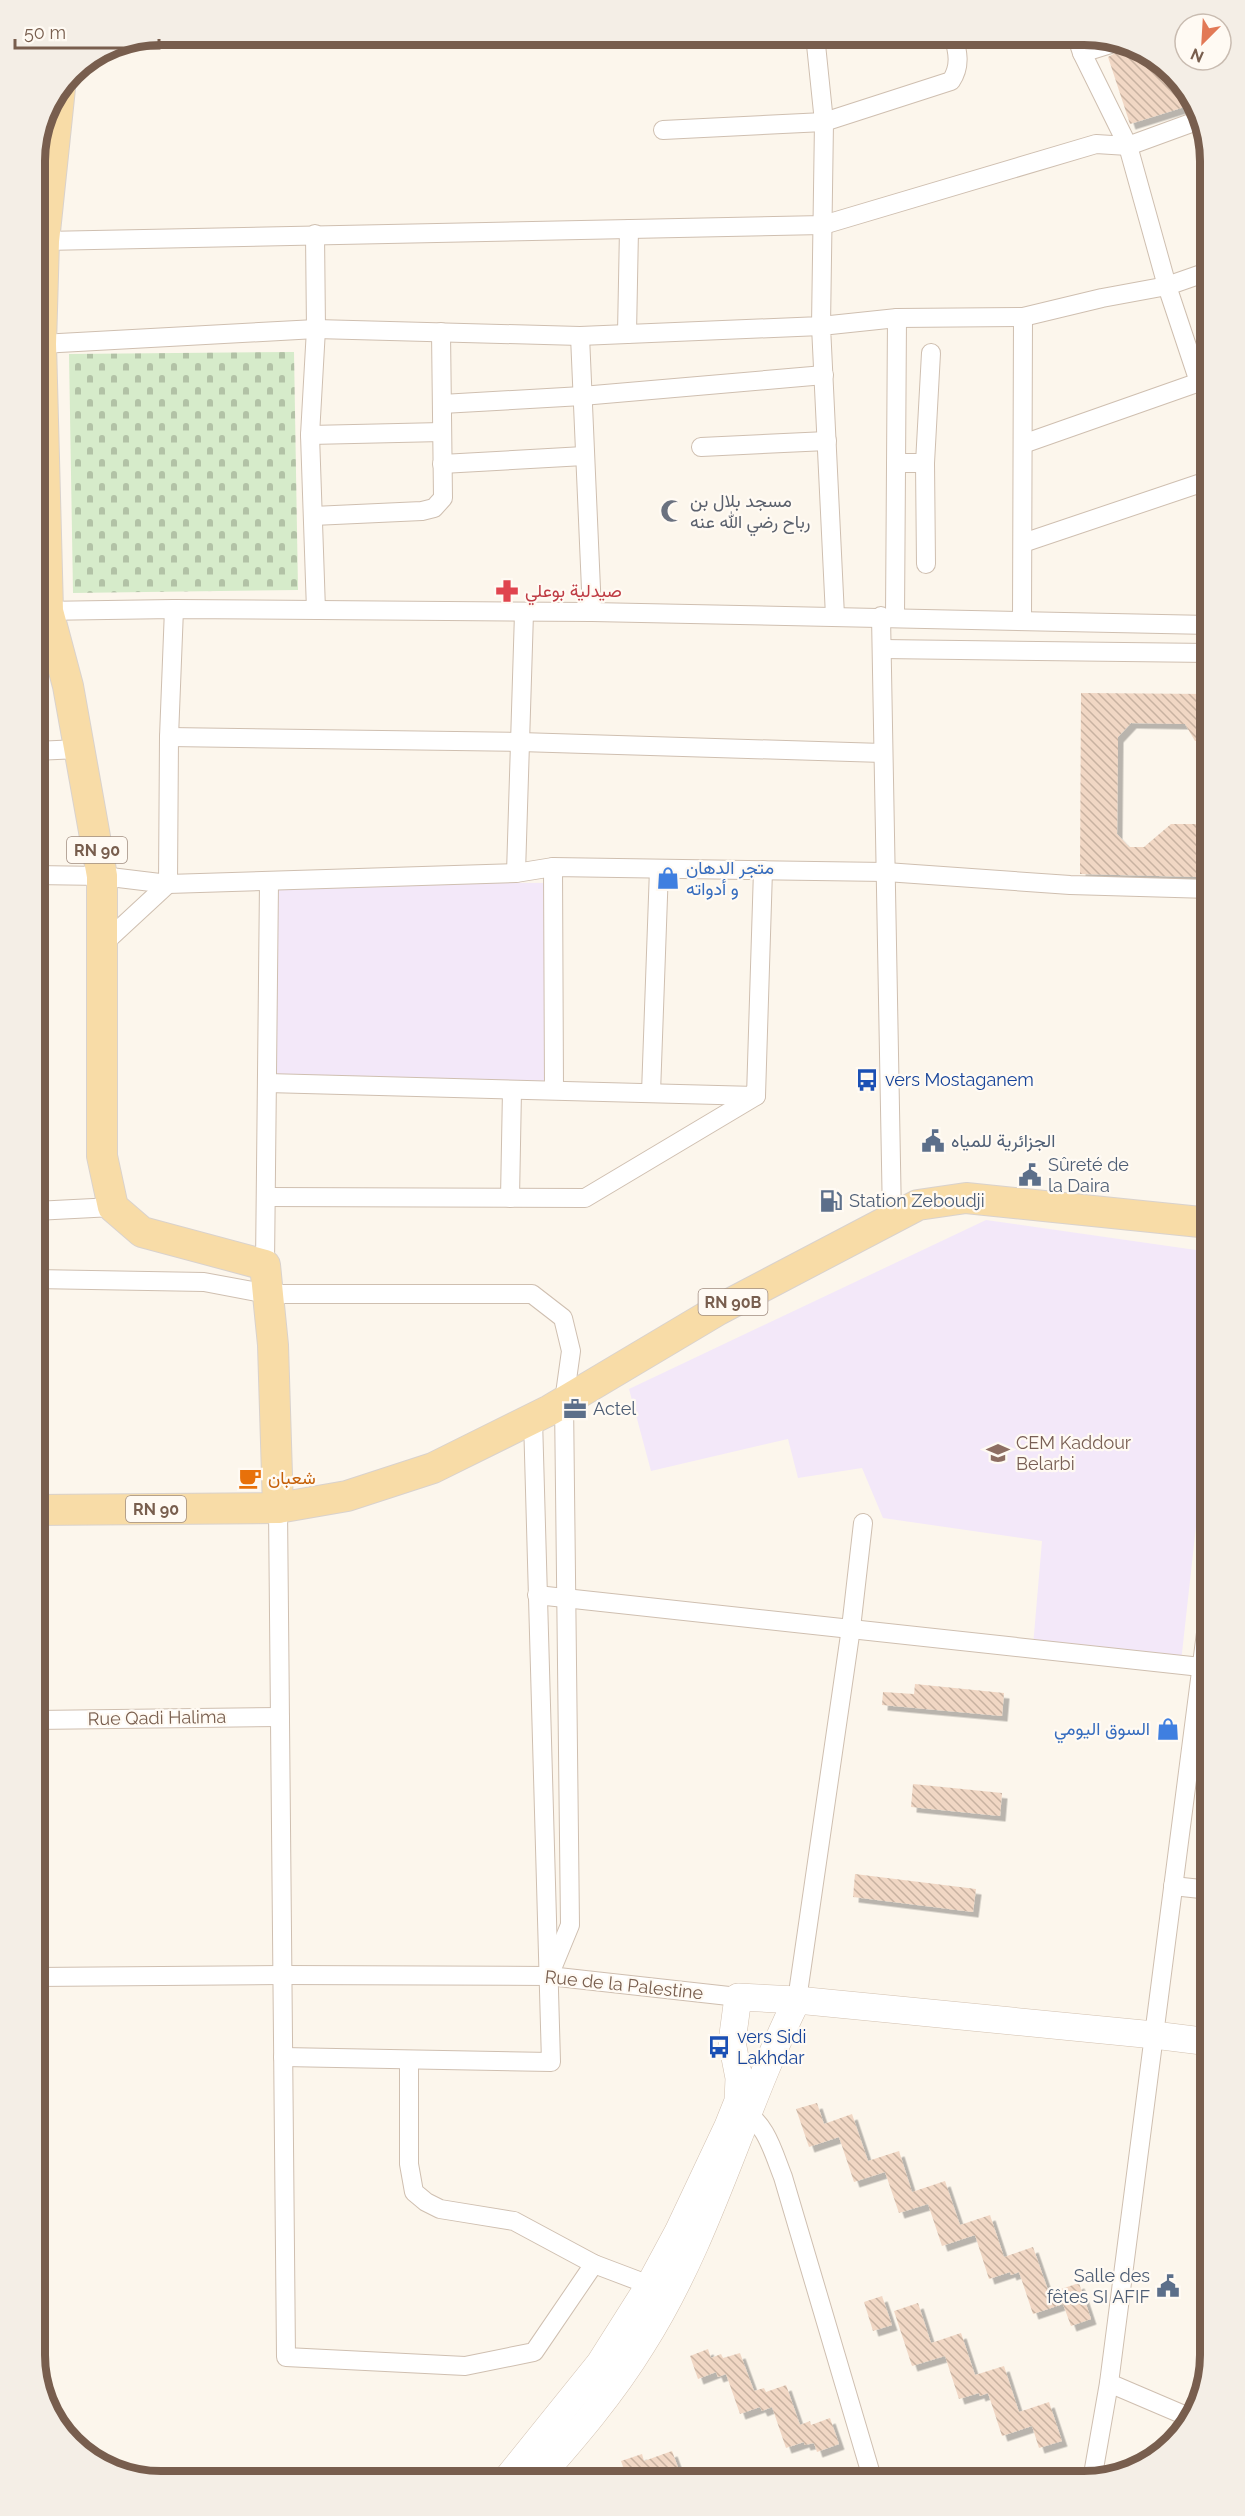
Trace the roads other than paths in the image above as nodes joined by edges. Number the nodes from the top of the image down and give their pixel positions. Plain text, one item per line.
1 (816, 45) edge
2 (956, 45) edge
3 (1079, 45) edge
4 (1103, 46) edge
5 (1082, 53) junction
6 (54, 116) edge
7 (824, 122) junction
8 (1193, 122) edge
9 (663, 129) dead end
10 (1128, 146) junction
11 (823, 225) junction
12 (45, 227) edge
13 (628, 229) junction
14 (315, 234) junction
15 (45, 240) edge
16 (1200, 274) edge
17 (1167, 286) junction
18 (1023, 317) junction
19 (897, 318) junction
20 (821, 326) junction
21 (316, 329) junction
22 (441, 332) junction
23 (627, 334) junction
24 (580, 336) junction
25 (45, 344) edge
26 (931, 353) dead end
27 (1200, 368) edge
28 (824, 375) junction
29 (1200, 382) edge
30 (582, 396) junction
31 (442, 404) junction
32 (442, 432) junction
33 (310, 435) junction
34 (827, 441) junction
35 (1023, 444) junction
36 (701, 447) dead end
37 (584, 456) junction
38 (896, 463) junction
39 (926, 463) junction
40 (442, 464) junction
41 (1200, 483) edge
42 (313, 516) junction
43 (1023, 543) junction
44 (926, 564) dead end
45 (174, 609) junction
46 (316, 610) junction
47 (45, 611) edge
48 (592, 612) junction
49 (524, 613) junction
50 (835, 616) junction
51 (888, 617) junction
52 (1022, 620) junction
53 (45, 622) edge
54 (1200, 625) edge
55 (882, 649) junction
56 (1200, 653) edge
57 (169, 737) junction
58 (520, 742) junction
59 (79, 749) junction
60 (45, 751) edge
61 (884, 753) junction
62 (553, 867) junction
63 (659, 869) junction
64 (763, 870) junction
65 (886, 872) junction
66 (516, 873) junction
67 (45, 875) edge
68 (102, 876) junction
69 (269, 882) junction
70 (168, 884) junction
71 (1200, 889) edge
72 (101, 946) junction
73 (267, 1083) junction
74 (512, 1090) junction
75 (554, 1090) junction
76 (651, 1093) junction
77 (756, 1096) junction
78 (266, 1197) junction
79 (510, 1198) junction
80 (113, 1207) junction
81 (45, 1210) edge
82 (892, 1218) junction
83 (1200, 1222) edge
84 (266, 1264) junction
85 (45, 1279) edge
86 (268, 1294) junction
87 (564, 1401) junction
88 (533, 1419) junction
89 (278, 1508) junction
90 (45, 1510) edge
91 (863, 1523) dead end
92 (537, 1595) junction
93 (566, 1598) junction
94 (851, 1628) junction
95 (1200, 1666) edge
96 (1200, 1707) edge
97 (280, 1717) junction
98 (45, 1720) edge
99 (1173, 1886) junction
100 (1200, 1889) edge
101 (282, 1975) junction
102 (549, 1976) junction
103 (45, 1977) edge
104 (738, 1997) junction
105 (798, 2000) junction
106 (1154, 2035) junction
107 (1200, 2042) edge
108 (283, 2057) junction
109 (409, 2060) junction
110 (742, 2110) junction
111 (594, 2264) junction
112 (660, 2289) junction
113 (1109, 2383) junction
114 (1184, 2415) edge
115 (1094, 2470) edge
116 (513, 2471) edge
117 (545, 2471) edge
118 (870, 2471) edge

1 - 7 street
2 - 7 street
3 - 5 street
4 - 5 street
5 - 10 street
6 - 12 main road, RN 90
7 - 9 street
7 - 11 street
8 - 10 street
10 - 11 street
10 - 17 street
11 - 13 street
11 - 20 street
13 - 14 street
13 - 23 street
14 - 15 street
14 - 21 street
16 - 17 street
17 - 18 street
17 - 27 street
18 - 19 street
18 - 35 street
19 - 20 street
19 - 38 street
20 - 23 street
20 - 28 street
21 - 22 street
21 - 25 street
21 - 33 street
22 - 24 street
22 - 31 street
23 - 24 street
24 - 30 street
26 - 39 street
28 - 30 street
28 - 34 street
29 - 35 street
30 - 31 street
30 - 37 street
31 - 32 street
32 - 33 street
32 - 40 street
33 - 42 street
34 - 36 street
34 - 50 street
35 - 43 street
37 - 40 street
37 - 48 street
38 - 39 street
38 - 51 street
39 - 44 street
40 - 42 street
41 - 43 street
42 - 46 street
43 - 52 street
45 - 46 street
45 - 47 street
45 - 57 street
46 - 49 street
48 - 49 street
48 - 50 street
49 - 58 street
50 - 51 street
51 - 52 street
51 - 55 street
52 - 54 street
53 - 59 main road, RN 90
55 - 56 street
55 - 61 street
57 - 58 street
57 - 70 street
58 - 61 street
58 - 66 street
59 - 60 street
59 - 68 main road, RN 90
61 - 65 street
62 - 63 street
62 - 66 street
62 - 75 street
63 - 64 street
63 - 76 street
64 - 65 street
64 - 77 street
65 - 71 street
65 - 82 street
66 - 69 street
67 - 68 street
68 - 70 street
68 - 72 main road, RN 90
69 - 70 street
69 - 73 street
70 - 72 street
72 - 80 main road, RN 90
73 - 74 street
73 - 78 street
74 - 75 street
74 - 79 street
75 - 76 street
76 - 77 street
77 - 79 street
78 - 79 street
78 - 84 street
80 - 81 street
80 - 84 main road
82 - 83 main road, RN 90B
82 - 87 main road, RN 90B
84 - 86 main road
85 - 86 street
86 - 87 street
86 - 89 main road
87 - 88 main road, RN 90B
87 - 93 street
88 - 89 main road, RN 90B
88 - 92 street
89 - 90 main road, RN 90
89 - 97 street
91 - 94 street
92 - 93 street
92 - 102 street
93 - 94 street
93 - 102 street
94 - 95 street
94 - 105 street
96 - 99 street
97 - 98 street, Rue Qadi Halima
97 - 101 street
99 - 100 street
99 - 106 street
101 - 102 street, Rue de la Palestine
101 - 103 street, Rue de la Palestine
101 - 108 street
102 - 104 street, Rue de la Palestine
102 - 109 street
104 - 105 main road, Rue de la Palestine
104 - 110 main road
105 - 106 main road, Rue de la Palestine
105 - 110 main road
106 - 107 main road, Rue de la Palestine
106 - 113 street
108 - 109 street
108 - 111 street
109 - 111 street
110 - 112 main road
110 - 118 street
111 - 112 street
112 - 116 main road
112 - 117 main road
113 - 114 street
113 - 115 street

